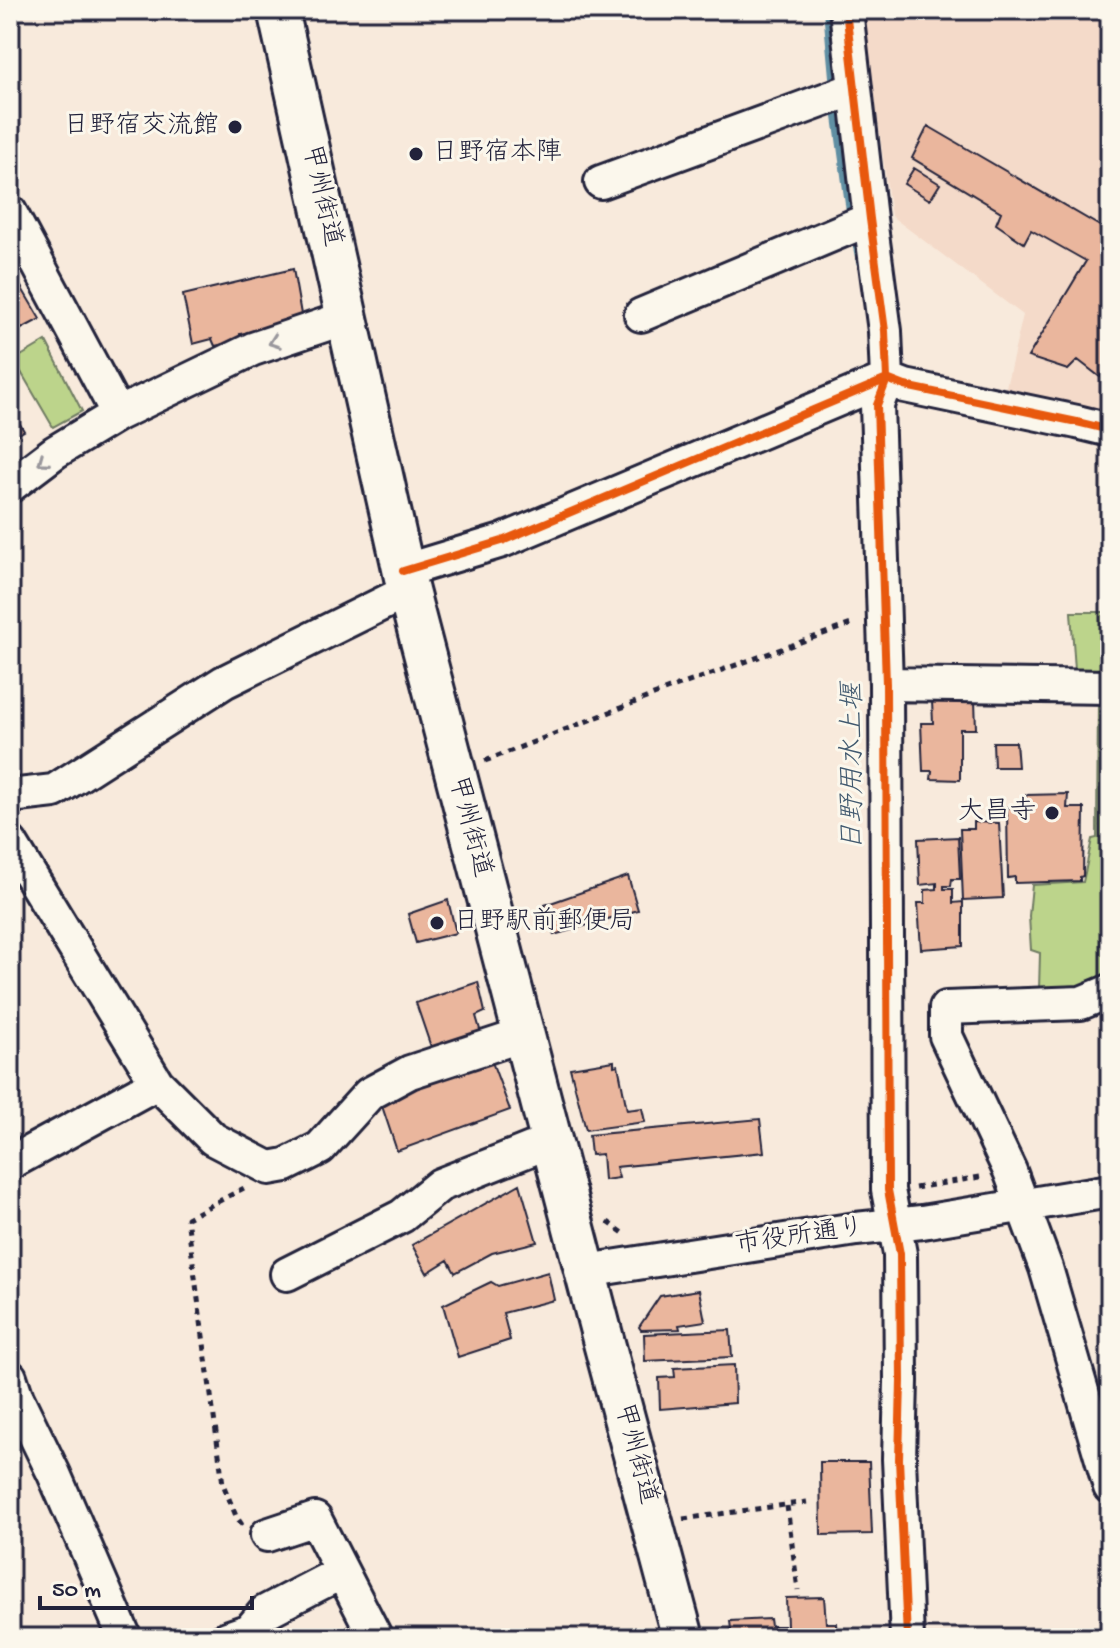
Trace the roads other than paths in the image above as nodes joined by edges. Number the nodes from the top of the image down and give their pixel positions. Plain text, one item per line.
1 (278, 10) edge
2 (846, 10) edge
3 (841, 94) junction
4 (601, 182) dead end
5 (10, 212) edge
6 (858, 224) junction
7 (641, 315) dead end
8 (348, 317) junction
9 (887, 379) junction
10 (118, 414) junction
11 (1110, 430) edge
12 (10, 486) edge
13 (405, 581) junction
14 (886, 684) junction
15 (1110, 687) edge
16 (10, 796) edge
17 (10, 842) edge
18 (1110, 991) edge
19 (523, 1035) junction
20 (157, 1083) junction
21 (552, 1143) junction
22 (10, 1163) edge
23 (1110, 1191) edge
24 (1024, 1205) junction
25 (895, 1225) junction
26 (586, 1271) junction
27 (287, 1274) dead end
28 (10, 1377) edge
29 (1098, 1407) edge
30 (1110, 1487) edge
31 (258, 1536) road end
32 (342, 1572) junction
33 (125, 1638) edge
34 (227, 1638) edge
35 (376, 1638) edge
36 (683, 1638) edge
37 (907, 1638) edge

1 - 8 main road, 甲州街道
2 - 3 street
3 - 4 street
3 - 6 street
5 - 10 street
6 - 7 street
6 - 9 street
8 -> 10 street
8 - 13 main road, 甲州街道
9 - 11 street
9 - 13 street
9 - 14 street
10 -> 12 street
13 - 16 street
13 - 19 main road, 甲州街道
14 - 15 street
14 - 25 street
17 - 20 street
18 - 24 street
19 - 20 street
19 - 21 main road, 甲州街道
20 - 22 street
21 - 26 main road, 甲州街道
21 - 27 street
23 - 24 street, 市役所通り
24 - 25 street, 市役所通り
24 - 29 street
25 - 26 street, 市役所通り
25 - 37 street
26 - 36 main road, 甲州街道
28 - 33 street
29 - 30 street
31 - 32 street
32 - 34 street
32 - 35 street

